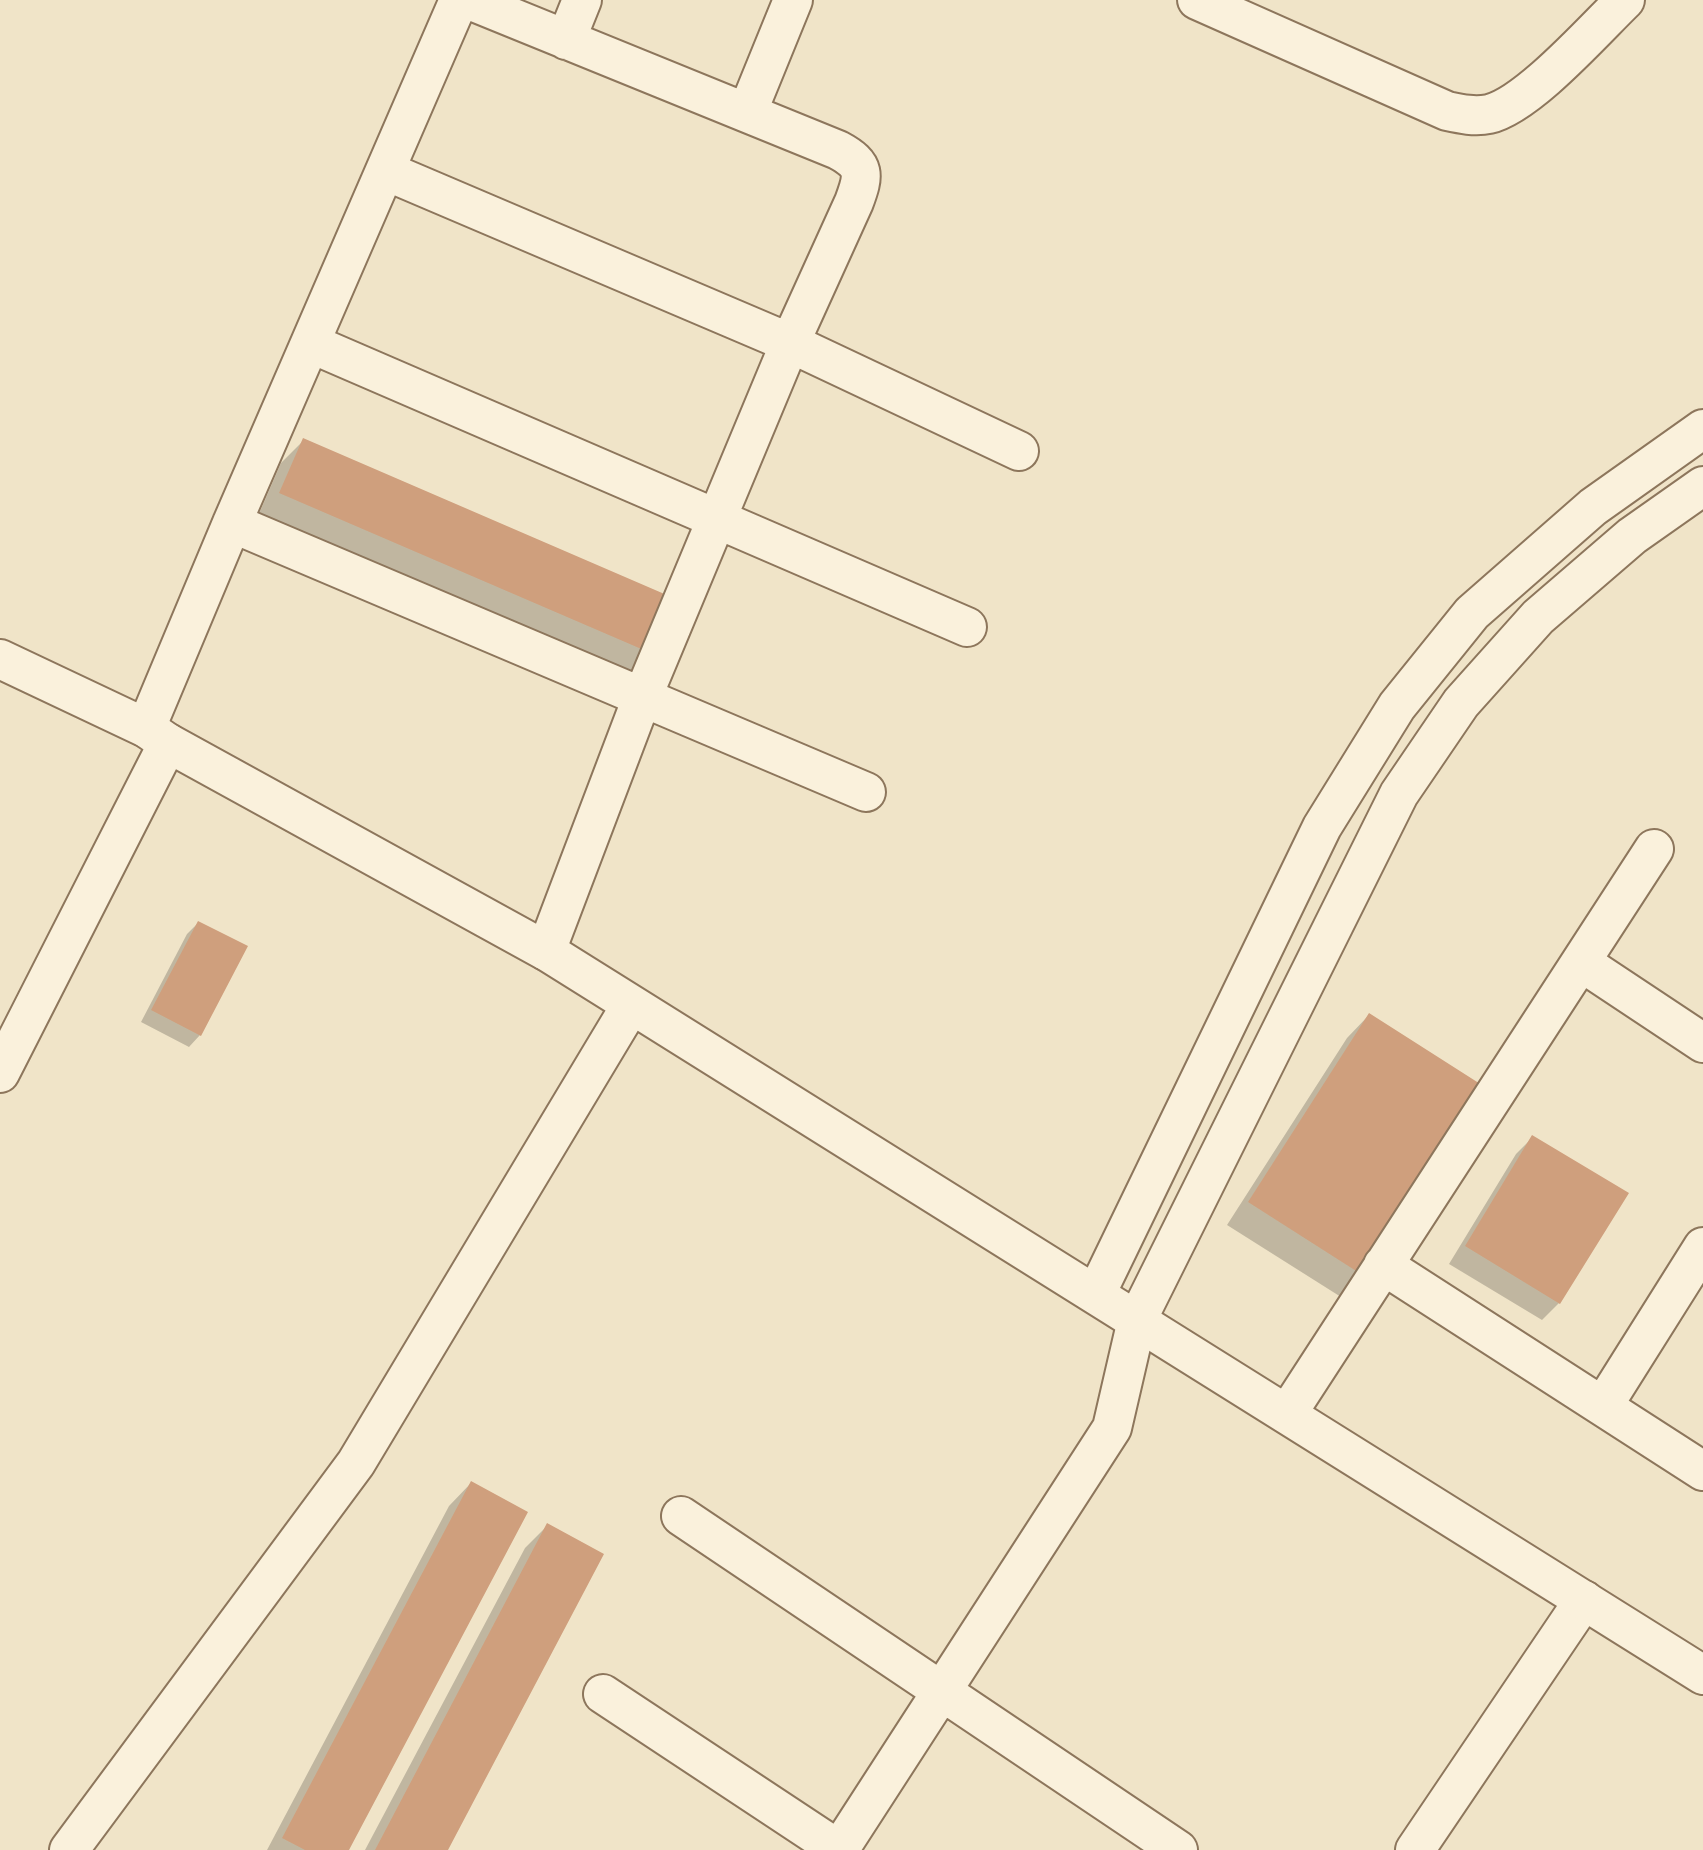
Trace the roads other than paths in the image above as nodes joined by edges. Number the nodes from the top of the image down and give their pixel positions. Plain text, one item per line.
1 (459, 0) edge
2 (469, 0) edge
3 (582, 0) edge
4 (793, 0) edge
5 (1198, 0) edge
6 (1625, 0) edge
7 (566, 40) junction
8 (747, 113) junction
9 (386, 171) junction
10 (790, 343) junction
11 (312, 344) junction
12 (1703, 429) edge
13 (1020, 451) dead end
14 (1703, 486) edge
15 (716, 518) junction
16 (232, 523) junction
17 (967, 627) dead end
18 (0, 659) edge
19 (642, 698) junction
20 (157, 736) junction
21 (866, 792) dead end
22 (1654, 849) dead end
23 (546, 951) junction
24 (1581, 962) junction
25 (631, 1005) junction
26 (1703, 1043) edge
27 (0, 1073) edge
28 (1703, 1247) edge
29 (1383, 1265) junction
30 (1096, 1294) junction
31 (1137, 1320) junction
32 (1603, 1406) junction
33 (1287, 1414) junction
34 (1703, 1471) edge
35 (681, 1516) dead end
36 (1584, 1600) junction
37 (1703, 1675) edge
38 (943, 1691) junction
39 (603, 1694) dead end
40 (69, 1850) edge
41 (839, 1850) edge
42 (1178, 1850) edge
43 (1415, 1850) edge

1 - 9 street
2 - 7 street
3 - 7 street
4 - 8 street
5 - 6 street
7 - 8 street
8 - 10 street
9 - 10 street
9 - 11 street
10 - 13 street
10 - 15 street
11 - 15 street
11 - 16 street
12 - 30 street
14 - 31 street
15 - 17 street
15 - 19 street
16 - 19 street
16 - 20 street
18 - 20 street
19 - 21 street
19 - 23 street
20 - 23 street
20 - 27 street
22 - 24 street
23 - 25 street
24 - 26 street
24 - 29 street
25 - 30 street
25 - 40 street
28 - 32 street
29 - 32 street
29 - 33 street
30 - 31 street
31 - 33 street
31 - 38 street
32 - 34 street
33 - 36 street
35 - 38 street
36 - 37 street
36 - 43 street
38 - 41 street
38 - 42 street
39 - 41 street

